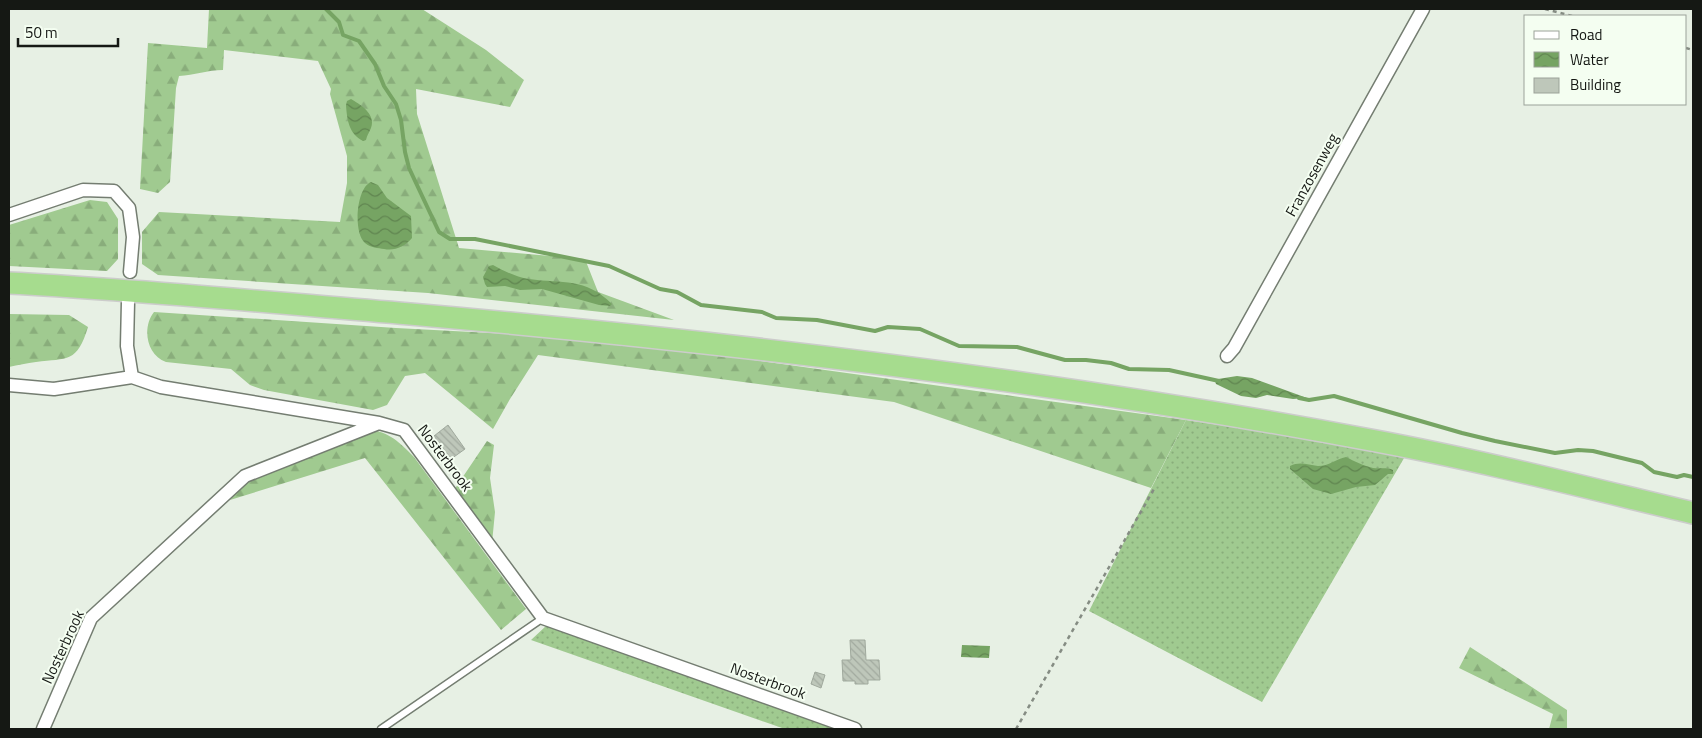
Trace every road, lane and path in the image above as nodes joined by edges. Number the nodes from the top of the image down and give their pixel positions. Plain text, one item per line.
1 (1423, 9) edge
2 (1545, 9) edge
3 (1568, 15) edge
4 (9, 215) edge
5 (130, 272) dead end
6 (9, 284) edge
7 (128, 302) dead end
8 (1227, 356) dead end
9 (132, 377) junction
10 (9, 385) edge
11 (379, 423) junction
12 (1154, 489) dead end
13 (1693, 512) edge
14 (543, 618) junction
15 (43, 729) edge
16 (381, 729) edge
17 (855, 729) edge
18 (1016, 729) edge

1 - 8 street, Franzosenweg
2 - 3 path
4 - 5 street
6 - 13 highway
7 - 9 street
9 - 10 street
9 - 11 street
11 - 14 street, Nosterbrook
11 - 15 street, Nosterbrook
12 - 18 path
14 - 16 lane
14 - 17 street, Nosterbrook

